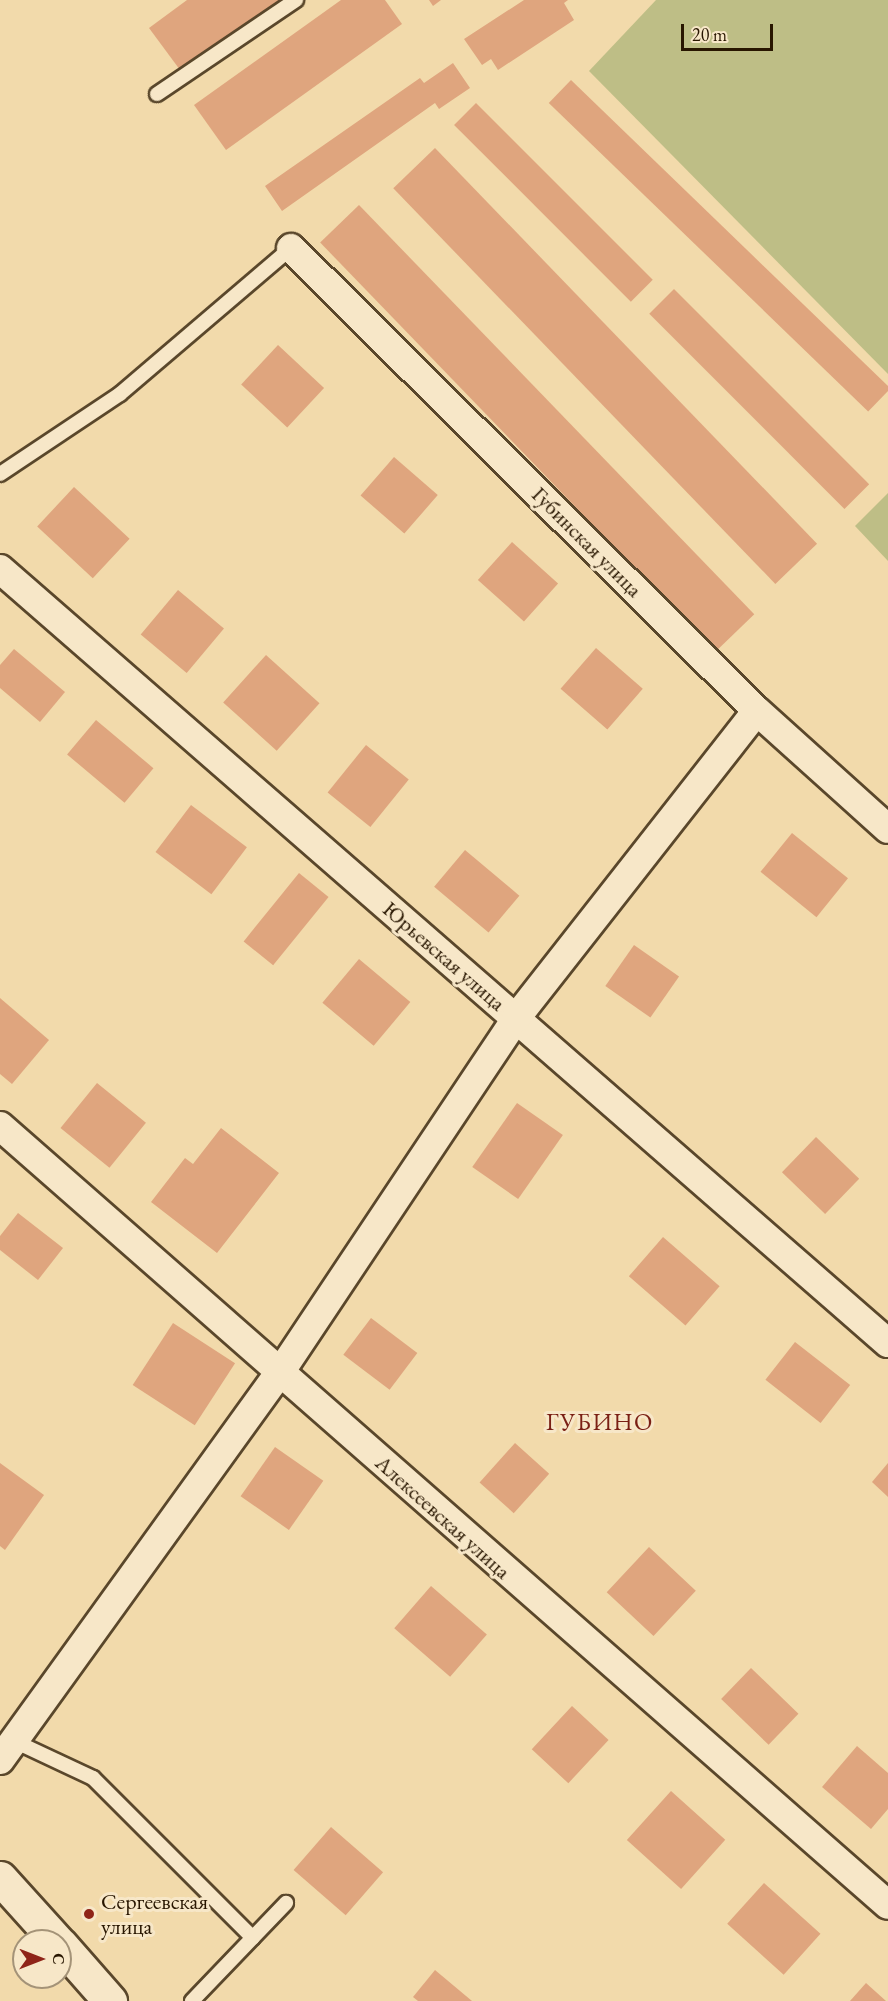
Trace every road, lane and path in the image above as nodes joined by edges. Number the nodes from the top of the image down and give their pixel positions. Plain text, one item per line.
1 (296, 0) edge
2 (158, 94) dead end
3 (291, 248) joint
4 (0, 474) edge
5 (0, 568) edge
6 (758, 711) junction
7 (888, 829) edge
8 (516, 1018) junction
9 (0, 1126) edge
10 (888, 1343) edge
11 (281, 1371) junction
12 (7, 1750) edge
13 (0, 1878) edge
14 (286, 1903) dead end
15 (888, 1905) edge
16 (47, 1929) edge
17 (253, 1938) junction
18 (72, 1957) edge
19 (110, 2001) edge
20 (192, 2001) edge

1 - 2 lane
3 - 4 lane
3 - 6 street, Губинская улица
5 - 8 street, Юрьевская улица
6 - 7 street, Губинская улица
6 - 8 street
8 - 10 street, Юрьевская улица
8 - 11 street
9 - 11 street, Алексеевская улица
11 - 12 street
11 - 15 street, Алексеевская улица
12 - 17 lane
13 - 16 street
14 - 17 lane
17 - 20 lane
18 - 19 street

